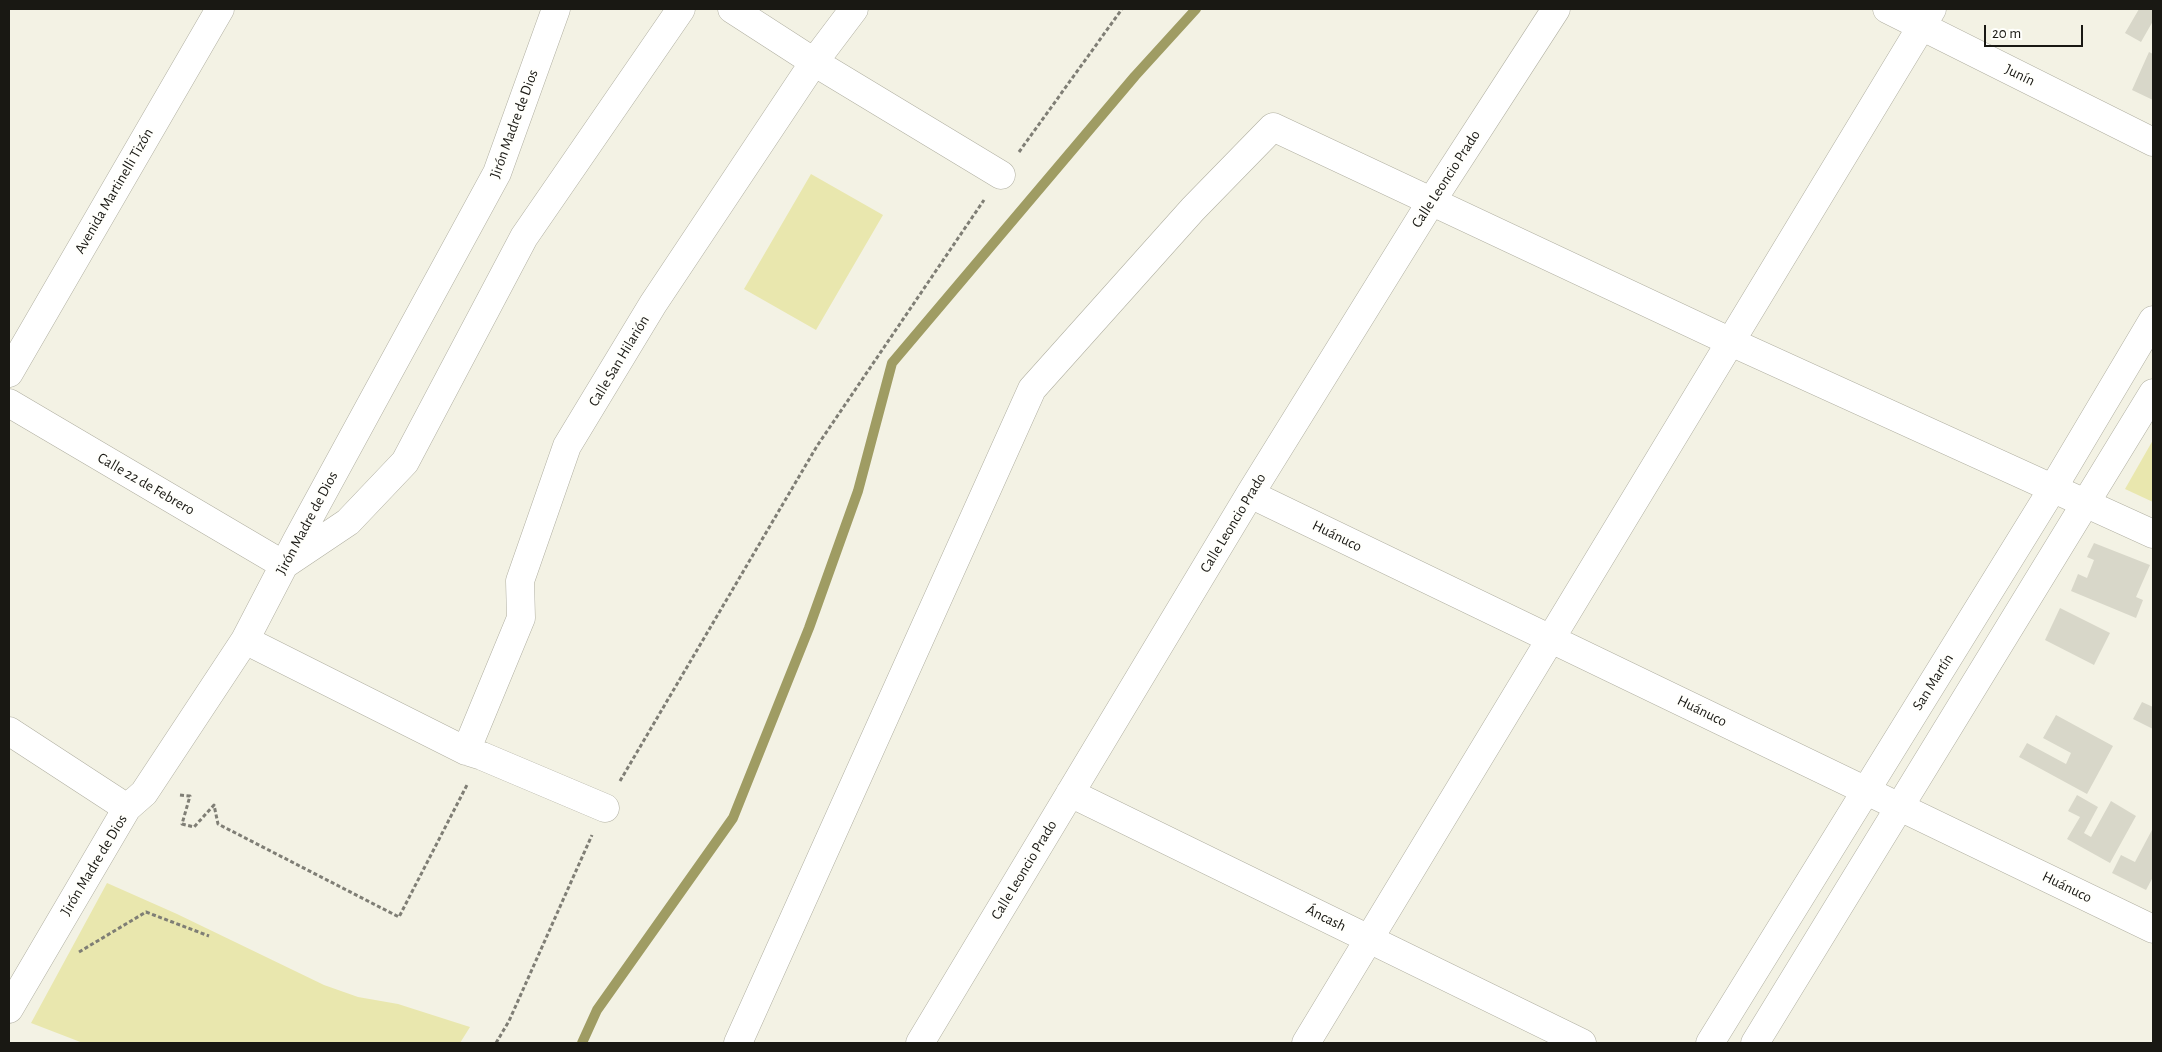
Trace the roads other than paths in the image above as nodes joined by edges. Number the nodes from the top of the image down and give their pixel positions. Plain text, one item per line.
1 (220, 9) edge
2 (556, 9) edge
3 (681, 9) edge
4 (732, 9) edge
5 (854, 9) edge
6 (1556, 9) edge
7 (1887, 9) edge
8 (1927, 18) edge
9 (814, 62) junction
10 (2153, 142) edge
11 (1001, 175) road end
12 (1430, 202) junction
13 (2153, 320) edge
14 (1731, 342) junction
15 (2125, 368) junction
16 (9, 374) edge
17 (2153, 384) edge
18 (2153, 393) edge
19 (9, 403) edge
20 (2053, 488) junction
21 (1250, 494) junction
22 (2088, 503) junction
23 (2153, 534) edge
24 (284, 565) junction
25 (1552, 639) junction
26 (245, 640) junction
27 (1958, 641) junction
28 (1990, 660) junction
29 (9, 731) edge
30 (474, 754) junction
31 (1866, 790) junction
32 (1070, 793) junction
33 (136, 801) junction
34 (1900, 807) junction
35 (604, 808) road end
36 (2153, 929) edge
37 (1369, 939) junction
38 (9, 1010) edge
39 (738, 1043) edge
40 (920, 1043) edge
41 (1306, 1043) edge
42 (1582, 1043) edge
43 (1710, 1043) edge
44 (1755, 1043) edge

1 - 16 street, Avenida Martinelli Tizón
2 - 24 street, Jirón Madre de Dios
3 - 24 street
4 - 9 street
5 - 9 street, Calle San Hilarión
6 - 12 street, Calle Leoncio Prado
7 - 8 street, Junín
8 - 10 street, Junín
8 - 14 street
9 - 11 street
9 - 30 street, Calle San Hilarión
12 - 14 street
12 - 21 street, Calle Leoncio Prado
12 - 39 street
13 - 15 street, San Martín
14 - 20 street
14 - 25 street
15 - 17 street
15 - 20 street, San Martín
18 - 22 street
19 - 24 street, Calle 22 de Febrero
20 - 22 street
20 - 27 street, San Martín
21 - 25 street, Huánuco
21 - 32 street, Calle Leoncio Prado
22 - 23 street
22 - 28 street
24 - 26 street, Jirón Madre de Dios
25 - 31 street, Huánuco
25 - 37 street
26 - 30 street
26 - 33 street, Jirón Madre de Dios
27 - 28 street
27 - 31 street, San Martín
28 - 34 street
29 - 33 street
30 - 35 street
31 - 34 street, Huánuco
31 - 43 street, San Martín
32 - 37 street, Áncash
32 - 40 street, Calle Leoncio Prado
33 - 38 street, Jirón Madre de Dios
34 - 36 street, Huánuco
34 - 44 street
37 - 41 street
37 - 42 street, Áncash

